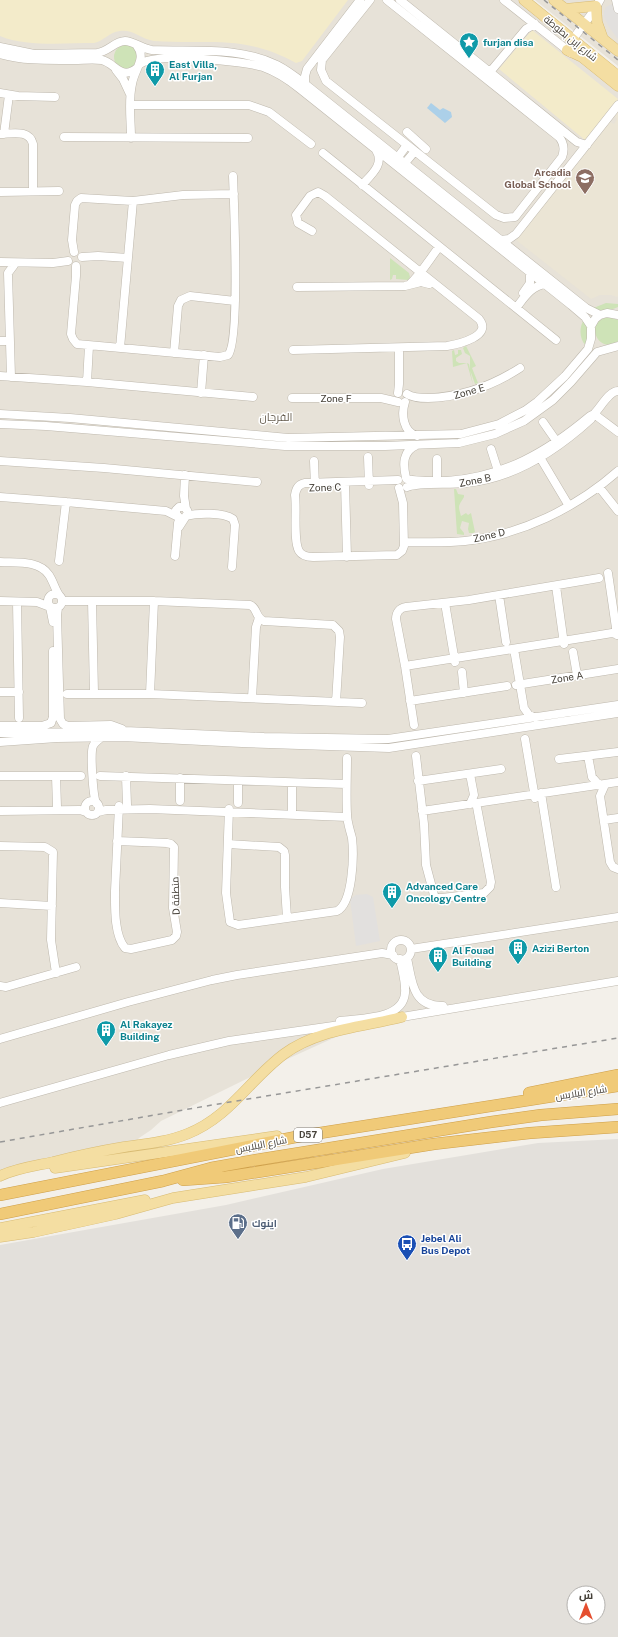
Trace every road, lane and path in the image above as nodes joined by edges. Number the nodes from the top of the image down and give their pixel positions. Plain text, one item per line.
1 (356, 0) edge
2 (360, 0) edge
3 (370, 0) edge
4 (388, 0) edge
5 (400, 0) edge
6 (504, 0) edge
7 (524, 0) edge
8 (554, 0) edge
9 (616, 0) edge
10 (598, 3) edge
11 (565, 9) junction
12 (618, 9) edge
13 (528, 18) junction
14 (582, 23) junction
15 (535, 24) junction
16 (526, 29) junction
17 (570, 37) junction
18 (603, 39) junction
19 (116, 44) junction
20 (137, 46) junction
21 (0, 47) edge
22 (567, 50) junction
23 (618, 52) edge
24 (0, 54) edge
25 (472, 62) junction
26 (138, 66) junction
27 (114, 68) junction
28 (484, 70) junction
29 (291, 73) junction
30 (618, 76) edge
31 (305, 84) junction
32 (618, 86) edge
33 (618, 91) edge
34 (0, 93) edge
35 (9, 95) junction
36 (130, 95) junction
37 (55, 97) dead end
38 (130, 105) junction
39 (618, 105) edge
40 (2, 134) edge
41 (64, 137) dead end
42 (130, 138) junction
43 (248, 138) dead end
44 (404, 142) junction
45 (577, 142) junction
46 (310, 144) dead end
47 (587, 145) junction
48 (376, 149) junction
49 (423, 150) junction
50 (322, 153) dead end
51 (581, 153) junction
52 (397, 161) junction
53 (404, 163) junction
54 (233, 176) dead end
55 (364, 186) junction
56 (33, 191) junction
57 (59, 191) dead end
58 (0, 192) edge
59 (234, 194) junction
60 (133, 201) junction
61 (305, 226) junction
62 (312, 231) dead end
63 (501, 240) junction
64 (438, 246) junction
65 (74, 252) junction
66 (82, 257) junction
67 (128, 258) junction
68 (68, 260) junction
69 (1, 262) edge
70 (23, 263) junction
71 (14, 265) junction
72 (76, 266) junction
73 (412, 266) junction
74 (530, 272) junction
75 (8, 273) junction
76 (420, 274) junction
77 (429, 284) junction
78 (546, 284) junction
79 (408, 286) junction
80 (297, 287) dead end
81 (9, 297) junction
82 (0, 298) edge
83 (235, 301) junction
84 (514, 307) junction
85 (617, 313) edge
86 (600, 315) junction
87 (591, 326) junction
88 (477, 335) junction
89 (591, 335) junction
90 (556, 340) dead end
91 (0, 341) edge
92 (10, 341) junction
93 (89, 346) junction
94 (618, 347) edge
95 (120, 348) junction
96 (401, 348) junction
97 (607, 348) junction
98 (293, 350) dead end
99 (174, 353) junction
100 (204, 355) junction
101 (520, 368) dead end
102 (0, 376) edge
103 (11, 377) junction
104 (87, 382) junction
105 (201, 392) junction
106 (618, 392) edge
107 (253, 397) dead end
108 (403, 397) junction
109 (292, 398) dead end
110 (381, 398) joint
111 (0, 414) edge
112 (594, 414) junction
113 (543, 422) dead end
114 (0, 424) edge
115 (618, 432) edge
116 (421, 440) junction
117 (385, 441) junction
118 (557, 442) junction
119 (492, 449) dead end
120 (539, 456) junction
121 (368, 457) dead end
122 (437, 458) dead end
123 (0, 461) edge
124 (314, 461) dead end
125 (498, 471) junction
126 (618, 471) edge
127 (185, 475) junction
128 (437, 481) junction
129 (257, 482) dead end
130 (403, 483) junction
131 (369, 484) junction
132 (315, 485) junction
133 (345, 485) junction
134 (599, 487) junction
135 (0, 497) edge
136 (66, 502) junction
137 (569, 506) junction
138 (618, 511) edge
139 (182, 512) junction
140 (404, 542) junction
141 (175, 556) dead end
142 (346, 557) junction
143 (60, 561) dead end
144 (0, 562) edge
145 (232, 567) dead end
146 (608, 573) dead end
147 (599, 578) dead end
148 (556, 586) junction
149 (499, 595) junction
150 (0, 601) edge
151 (92, 601) junction
152 (154, 601) junction
153 (17, 602) junction
154 (54, 602) junction
155 (445, 603) junction
156 (259, 618) junction
157 (618, 635) edge
158 (564, 643) junction
159 (511, 649) junction
160 (573, 652) dead end
161 (455, 660) junction
162 (405, 668) junction
163 (618, 669) edge
164 (462, 672) dead end
165 (577, 675) junction
166 (518, 684) junction
167 (507, 686) dead end
168 (0, 692) edge
169 (18, 692) junction
170 (94, 693) junction
171 (464, 693) junction
172 (67, 694) dead end
173 (150, 694) junction
174 (252, 698) junction
175 (56, 700) junction
176 (410, 701) junction
177 (336, 702) junction
178 (362, 704) dead end
179 (618, 705) edge
180 (595, 713) junction
181 (618, 713) edge
182 (19, 718) dead end
183 (537, 718) junction
184 (511, 722) junction
185 (414, 725) dead end
186 (0, 726) edge
187 (124, 731) junction
188 (0, 733) edge
189 (102, 737) junction
190 (78, 738) junction
191 (525, 739) dead end
192 (0, 742) edge
193 (618, 752) edge
194 (416, 756) dead end
195 (588, 756) junction
196 (347, 758) dead end
197 (559, 759) dead end
198 (501, 770) dead end
199 (470, 774) junction
200 (0, 776) edge
201 (56, 776) junction
202 (81, 776) dead end
203 (100, 776) dead end
204 (126, 776) junction
205 (180, 778) junction
206 (238, 781) junction
207 (418, 781) junction
208 (618, 782) edge
209 (292, 783) junction
210 (346, 784) junction
211 (618, 785) edge
212 (595, 787) junction
213 (538, 796) junction
214 (180, 802) dead end
215 (238, 803) dead end
216 (476, 805) junction
217 (92, 806) junction
218 (57, 807) junction
219 (121, 807) junction
220 (0, 808) edge
221 (0, 811) edge
222 (229, 811) junction
223 (292, 812) junction
224 (422, 813) junction
225 (347, 815) junction
226 (618, 818) edge
227 (604, 820) junction
228 (117, 841) junction
229 (228, 844) junction
230 (0, 846) edge
231 (618, 869) edge
232 (556, 887) dead end
233 (0, 903) edge
234 (52, 906) junction
235 (618, 917) edge
236 (288, 918) junction
237 (411, 949) junction
238 (398, 955) junction
239 (76, 967) dead end
240 (56, 973) junction
241 (618, 981) edge
242 (0, 986) edge
243 (472, 1005) junction
244 (402, 1017) junction
245 (272, 1034) junction
246 (0, 1039) edge
247 (618, 1075) edge
248 (618, 1086) edge
249 (0, 1103) edge
250 (506, 1104) junction
251 (618, 1109) edge
252 (618, 1127) edge
253 (301, 1136) junction
254 (434, 1144) junction
255 (0, 1176) edge
256 (163, 1181) junction
257 (0, 1195) edge
258 (164, 1200) junction
259 (0, 1214) edge
260 (0, 1228) edge
261 (0, 1237) edge

1 - 29 street
2 - 31 street
3 - 44 street
4 - 25 street
5 - 25 street
6 - 13 street
7 - 17 main road, شارع إبن بطوطة
8 - 11 main road, شارع إبن بطوطة
9 - 12 street
10 - 11 main road
10 - 14 street
10 - 18 main road
11 - 14 main road, شارع إبن بطوطة
13 - 15 street
13 - 16 street
14 - 17 street
14 - 18 main road, شارع إبن بطوطة
15 - 16 street
15 - 22 street
16 - 28 street
17 - 30 main road, شارع إبن بطوطة
18 - 23 main road, شارع إبن بطوطة
19 - 20 street
19 - 21 street
19 - 27 street
20 - 26 street
20 - 29 street
22 - 32 main road
22 - 33 street
24 - 27 street
25 - 28 street
26 - 27 street
26 - 36 street
26 - 48 street
27 - 36 street
28 - 45 street
28 - 49 street
29 - 31 street
31 - 52 street
34 - 35 street
35 - 37 street
35 - 40 street
36 - 38 street
38 - 42 street
38 - 46 street
39 - 47 street
40 - 56 street
41 - 42 street
42 - 43 street
44 - 49 street
44 - 49 street
44 - 52 street
45 - 47 street
45 - 51 street
47 - 51 street
48 - 52 street
48 - 55 street
49 - 53 street
50 - 55 street
51 - 63 street
52 - 53 street
52 - 55 street
52 - 74 street
53 - 63 street
54 - 59 street
55 - 64 street
56 - 57 street
56 - 58 street
59 - 60 street
59 - 83 street
60 - 65 street
60 - 67 street
61 - 62 street
61 - 73 street
61 - 76 street
63 - 86 street
64 - 73 street
64 - 76 street
64 - 84 street
65 - 66 street
65 - 68 street
66 - 67 street
66 - 72 street
67 - 95 street
68 - 70 street
68 - 72 street
69 - 70 street
69 - 71 street
69 - 75 street
70 - 71 street
71 - 75 street
72 - 93 street
73 - 76 street
74 - 78 street
74 - 84 street
75 - 81 street
76 - 77 street
76 - 79 street
76 - 88 street
77 - 79 street
77 - 88 street
78 - 84 street
78 - 87 street
79 - 80 street
81 - 82 street
81 - 92 street
83 - 99 street
83 - 100 street
84 - 90 street
85 - 86 street
86 - 87 street
87 - 89 street
88 - 96 street
89 - 97 street
89 - 116 street
91 - 92 street
92 - 103 street
93 - 95 street
93 - 104 street
94 - 97 street
95 - 99 street
96 - 98 street
96 - 108 street
97 - 116 street
99 - 100 street
100 - 105 street
101 - 108 street, Zone E
102 - 103 street
103 - 104 street
104 - 105 street
105 - 107 street
106 - 112 street
108 - 110 street, Zone E
108 - 116 street
108 - 117 street
109 - 110 street, Zone F
111 - 117 street
112 - 115 street
112 - 118 street
112 - 120 street
113 - 118 street
114 - 117 street
116 - 117 street
116 - 130 street
117 - 130 street
118 - 120 street
119 - 125 street
120 - 125 street, Zone B
120 - 130 street, Zone B
120 - 137 street
121 - 131 street
122 - 128 street
123 - 127 street
124 - 132 street
125 - 128 street, Zone B
126 - 134 street, Zone D
127 - 129 street
127 - 139 street
128 - 130 street, Zone B
130 - 131 street, Zone C
130 - 140 street
131 - 133 street, Zone C
132 - 133 street, Zone C
132 - 142 street, Zone C
133 - 142 street
134 - 137 street, Zone D
134 - 138 street
135 - 136 street
136 - 139 street
136 - 143 street
137 - 140 street, Zone D
139 - 141 street
139 - 145 street
140 - 142 street
144 - 154 street
146 - 157 street
147 - 148 street
148 - 149 street
148 - 158 street
149 - 155 street
149 - 159 street
150 - 153 street
151 - 152 street
151 - 154 street
151 - 170 street
152 - 156 street
152 - 173 street
153 - 154 street
153 - 169 street
154 - 175 street
155 - 161 street
155 - 162 street
156 - 174 street
156 - 177 street
157 - 158 street
158 - 159 street
159 - 161 street
159 - 166 street
160 - 165 street
161 - 162 street
162 - 176 street
163 - 165 street, Zone A
164 - 171 street
165 - 166 street, Zone A
166 - 183 street
166 - 184 street
167 - 171 street
168 - 169 street
169 - 182 street
170 - 172 street
170 - 173 street
171 - 176 street
173 - 174 street
174 - 177 street
175 - 186 street
175 - 187 street
176 - 185 street
177 - 178 street
179 - 180 street
180 - 181 street
180 - 183 street
180 - 189 street
183 - 184 street
184 - 187 street
187 - 188 street
189 - 190 street
189 - 217 street
190 - 192 street
190 - 217 street
191 - 213 street
193 - 195 street
194 - 207 street
195 - 197 street
195 - 212 street
196 - 210 street
198 - 199 street
199 - 207 street
199 - 216 street
200 - 201 street
201 - 202 street
201 - 218 street
203 - 204 street
204 - 205 street
204 - 219 street, D منطقة
205 - 206 street
205 - 214 street
206 - 209 street
206 - 215 street
207 - 224 street
208 - 212 street
209 - 210 street
209 - 223 street
210 - 225 street
211 - 212 street
212 - 213 street
212 - 227 street
213 - 216 street
213 - 232 street
216 - 224 street
216 - 224 street
217 - 218 street
217 - 219 street
217 - 221 street
218 - 220 street
219 - 222 street
219 - 228 street, D منطقة
222 - 223 street
222 - 225 street
222 - 229 street
223 - 225 street
225 - 236 street
226 - 227 street
227 - 231 street
228 - 228 street, D منطقة
229 - 236 street
229 - 236 street
230 - 234 street
233 - 234 street
234 - 240 street
235 - 237 street
237 - 238 street
237 - 238 street
238 - 243 street
238 - 245 street
238 - 246 street
239 - 240 street
240 - 242 street
241 - 243 street
243 - 244 street
244 - 245 street
244 - 255 main road
245 - 249 street
247 - 250 highway
248 - 250 highway, شارع اليلايس / D57
250 - 253 highway, شارع اليلايس / D57
251 - 256 highway, شارع اليلايس / D57
252 - 254 highway
253 - 255 main road
253 - 257 highway, شارع اليلايس / D57
254 - 256 highway
254 - 258 main road
256 - 259 highway, شارع اليلايس / D57
258 - 260 main road
258 - 261 main road

